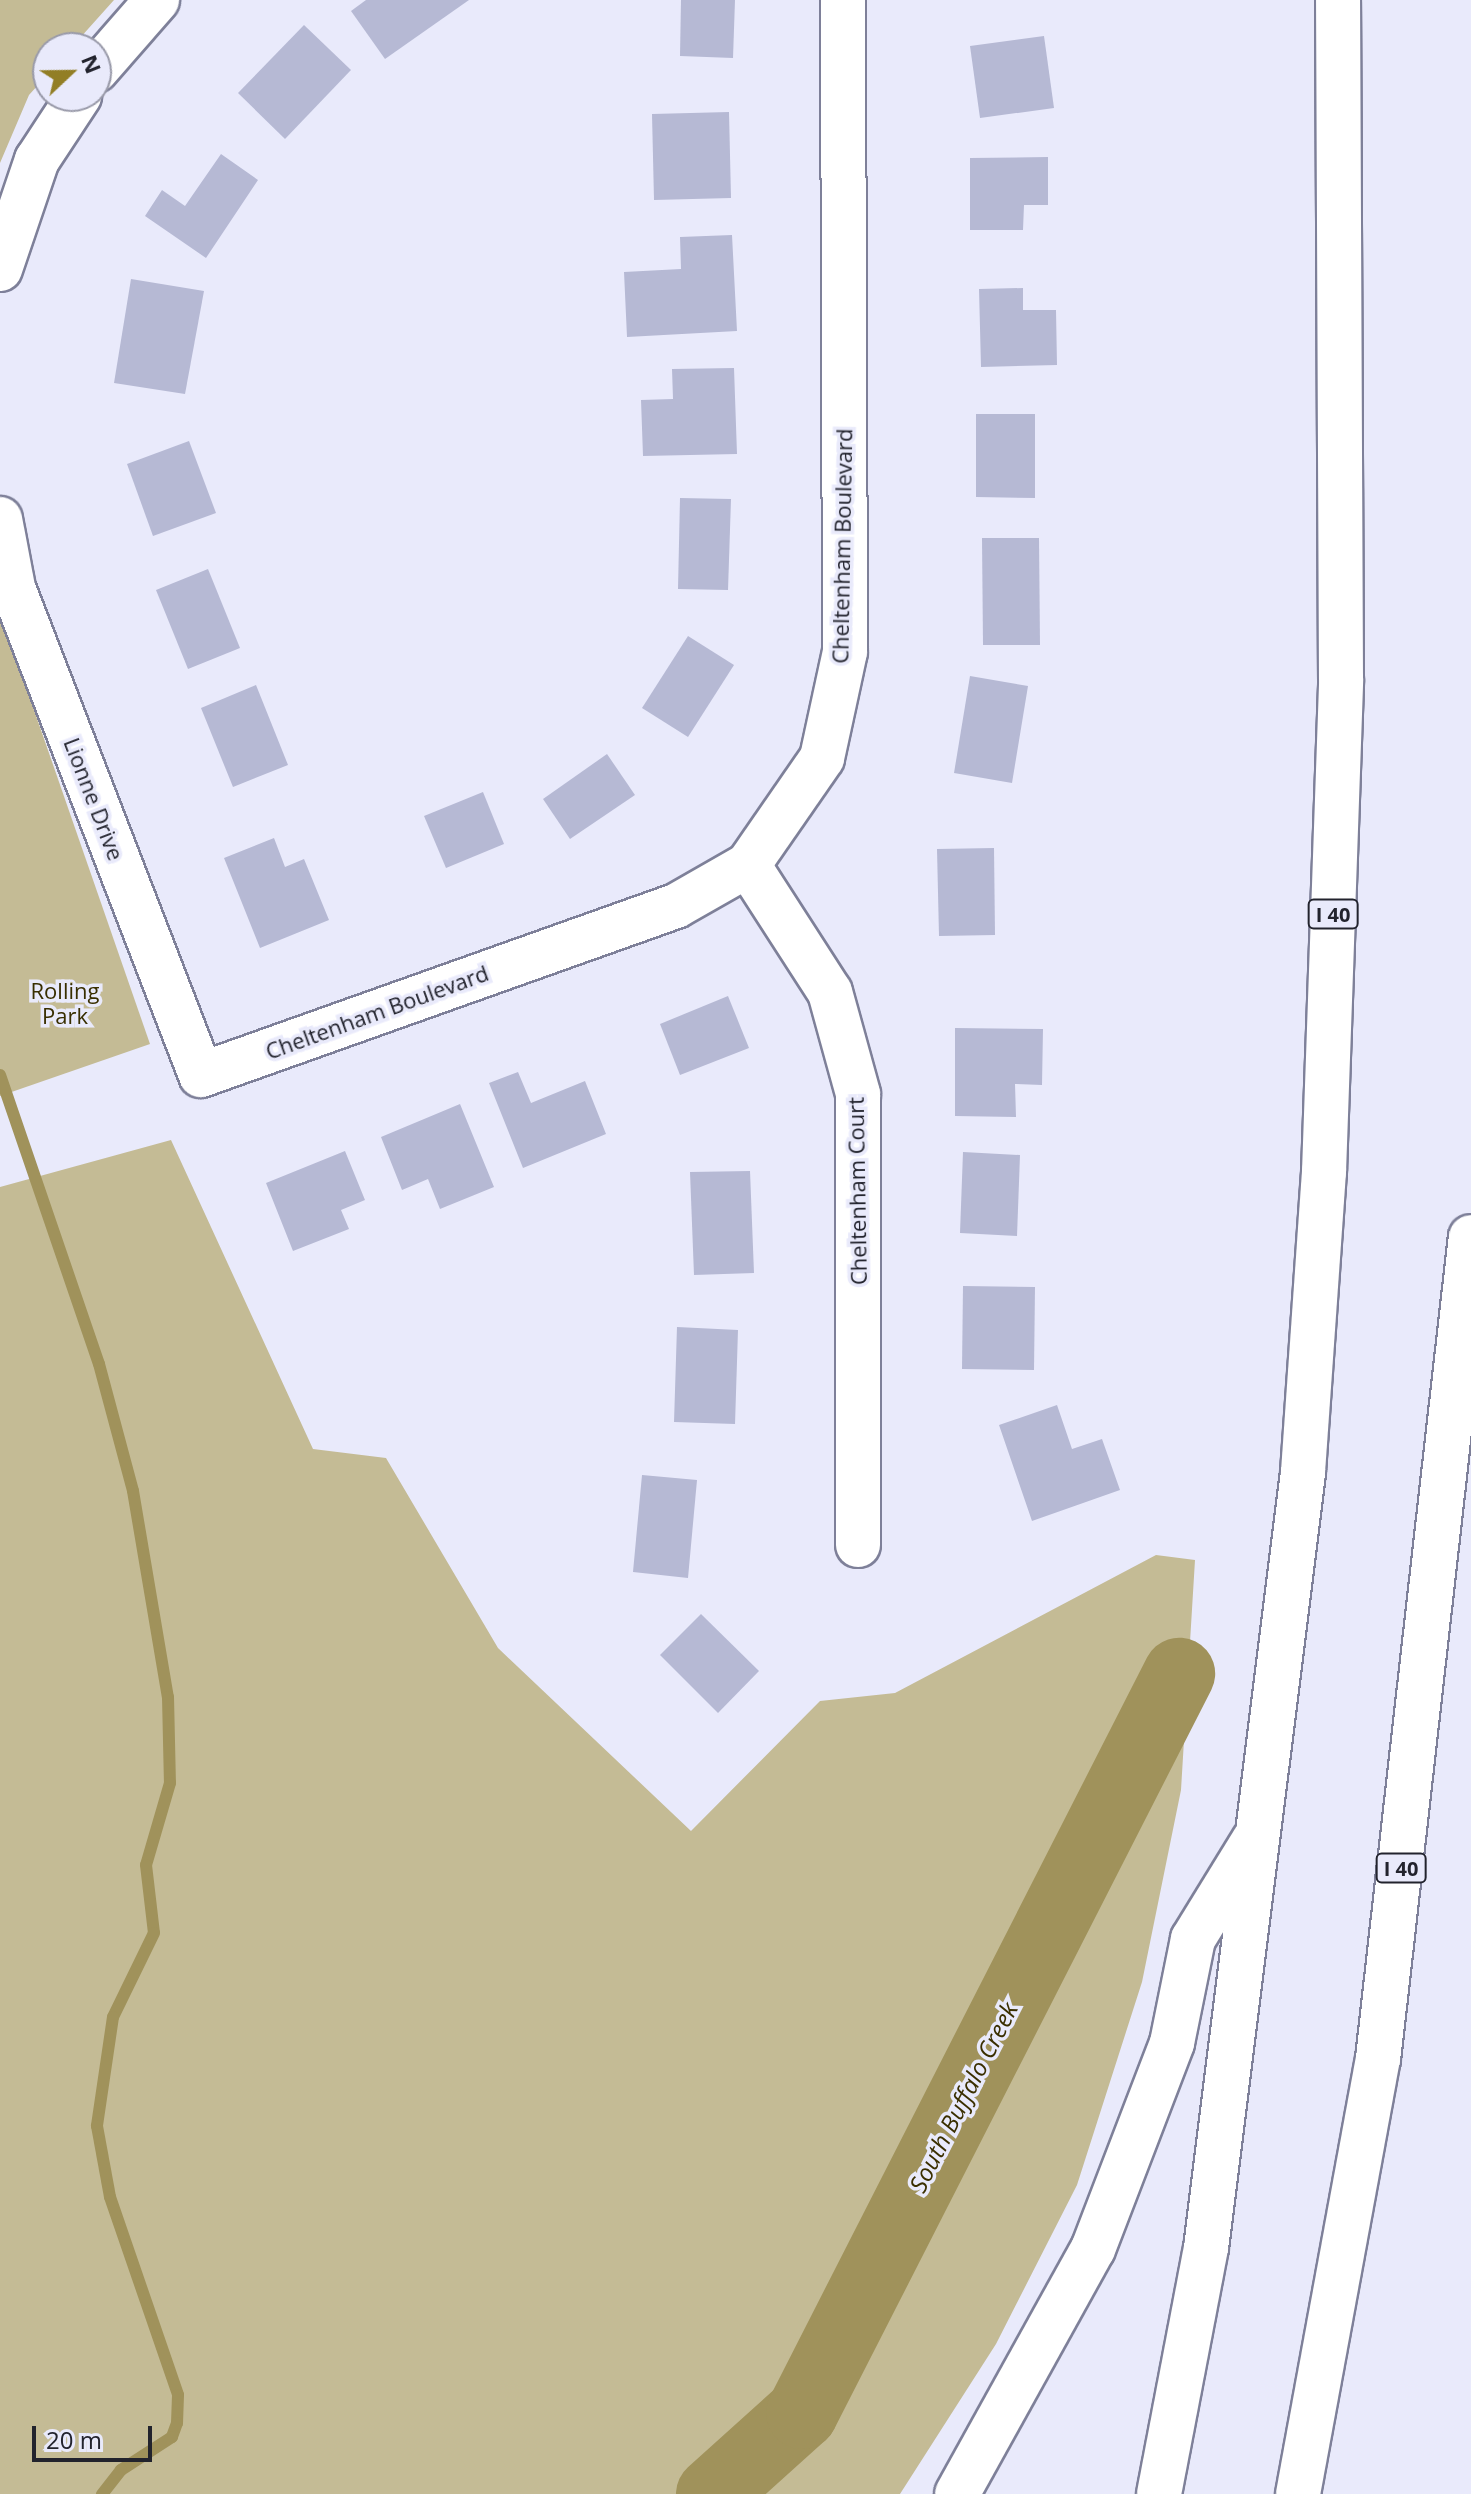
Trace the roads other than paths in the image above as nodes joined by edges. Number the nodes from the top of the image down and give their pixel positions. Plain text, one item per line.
1 (157, 0) edge
2 (843, 0) edge
3 (1338, 0) edge
4 (112, 52) edge
5 (68, 112) edge
6 (0, 269) edge
7 (0, 519) edge
8 (748, 865) junction
9 (201, 1075) joint
10 (1471, 1237) edge
11 (858, 1545) dead end
12 (1263, 1824) junction
13 (957, 2494) edge
14 (1159, 2494) edge
15 (1298, 2494) edge

1 - 4 main road
2 - 8 main road, Cheltenham Boulevard
3 - 12 main road, I 40
5 - 6 main road
7 - 9 main road, Lionne Drive
8 - 9 main road, Cheltenham Boulevard
8 - 11 main road, Cheltenham Court
10 - 15 main road, I 40
12 - 13 main road
12 - 14 main road, I 40

